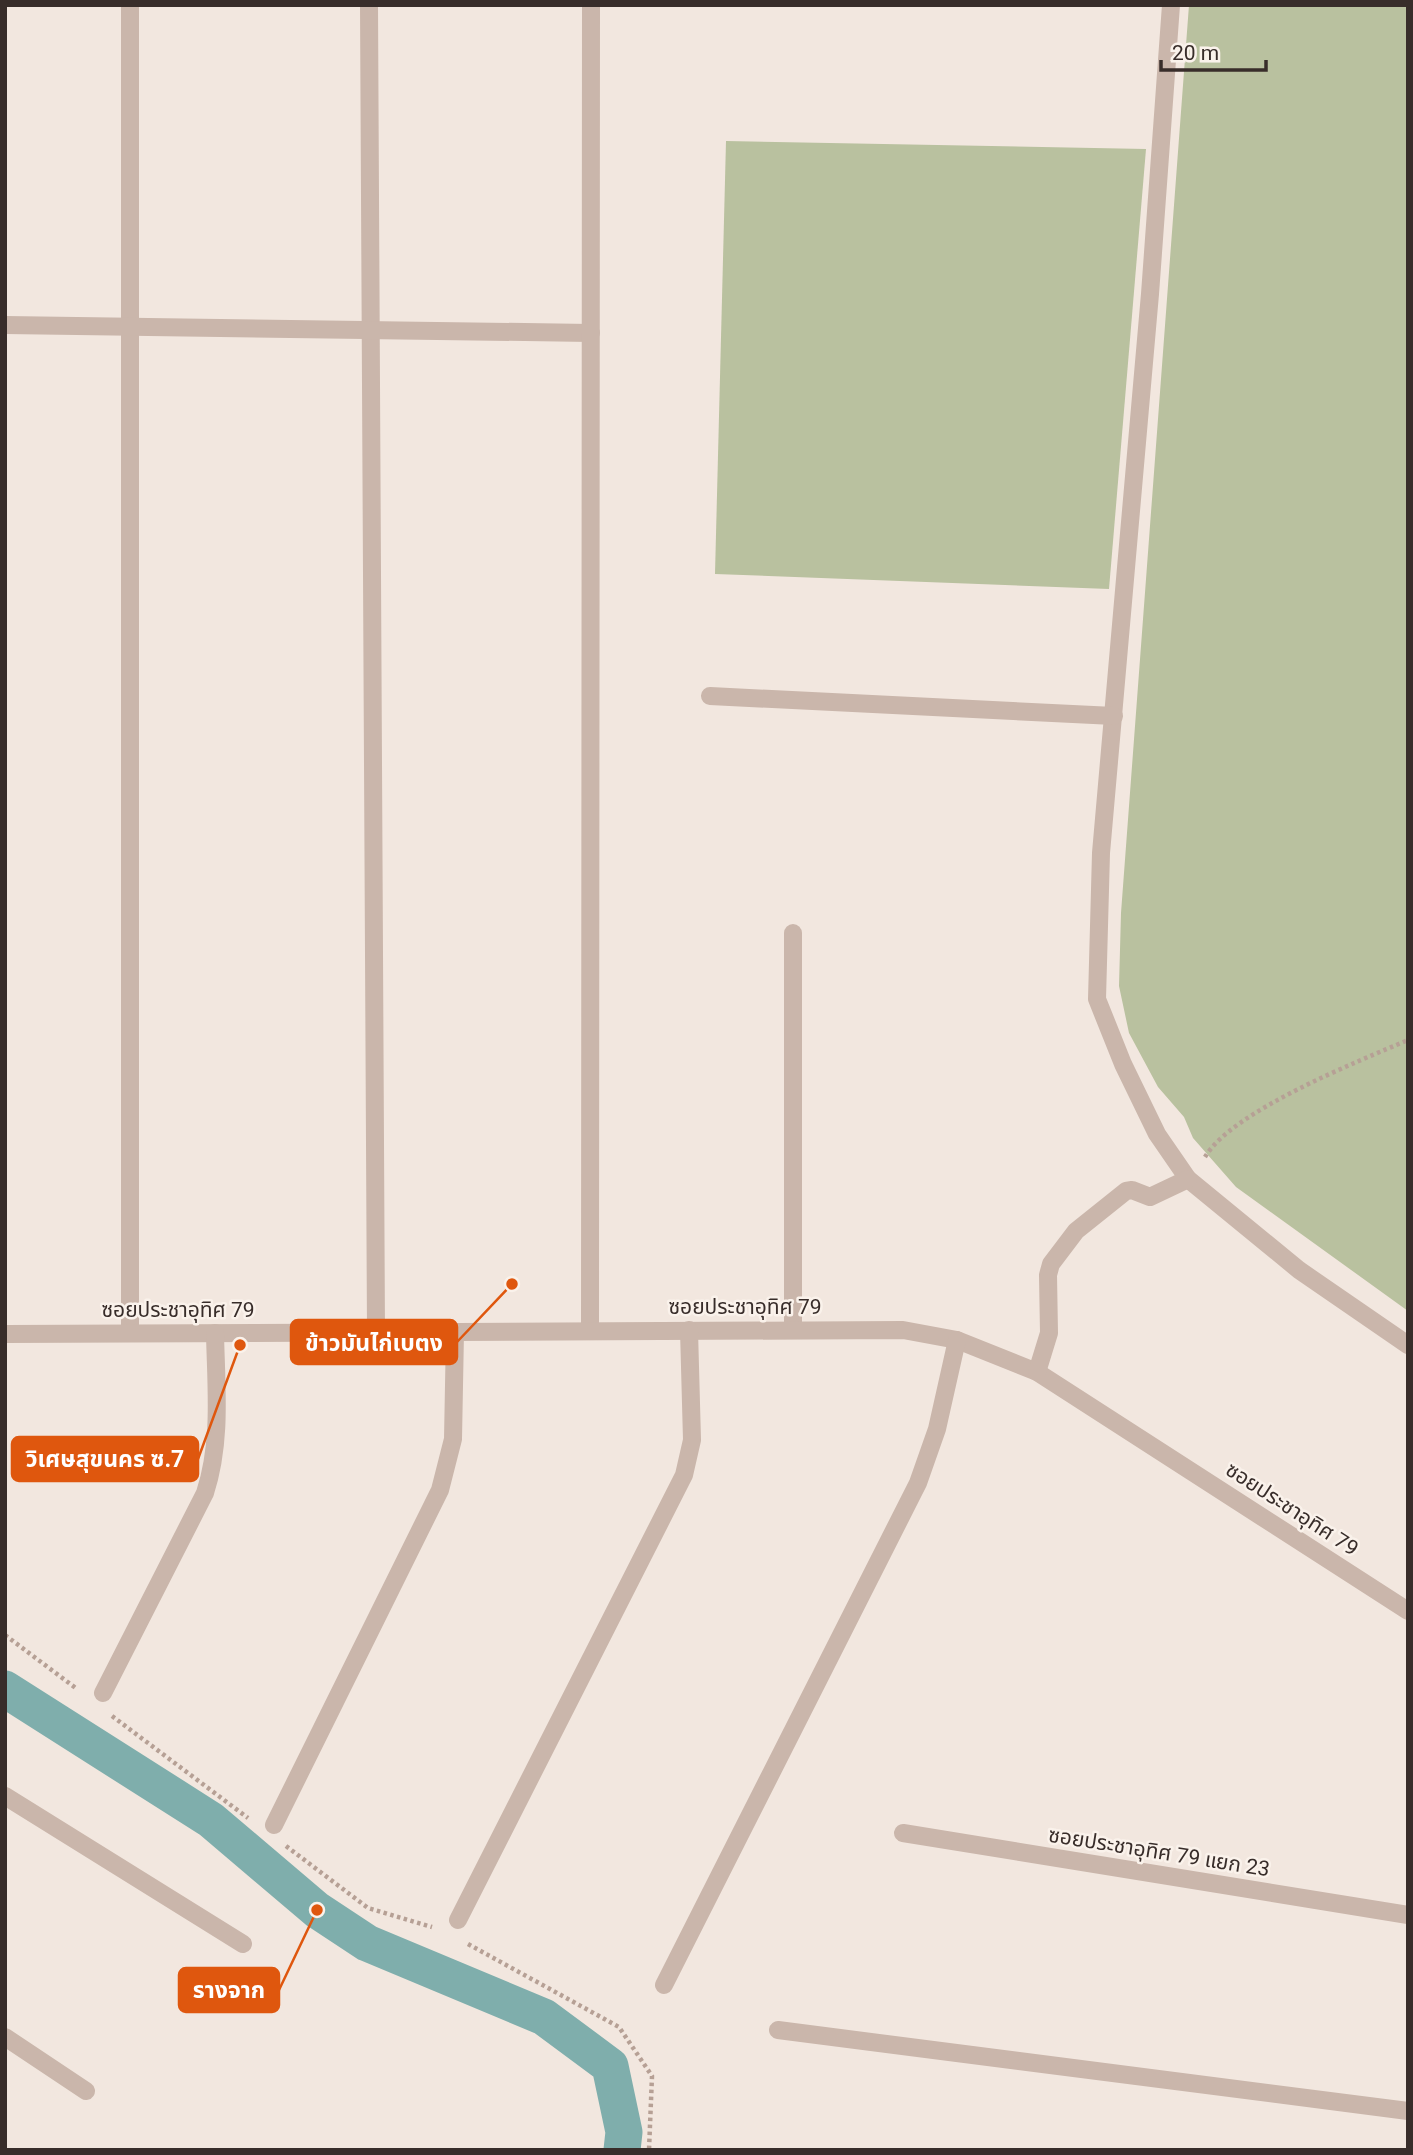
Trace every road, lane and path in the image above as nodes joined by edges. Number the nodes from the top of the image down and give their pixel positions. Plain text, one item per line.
1 (130, 5) edge
2 (369, 5) edge
3 (591, 5) edge
4 (1171, 5) edge
5 (5, 325) edge
6 (130, 326) junction
7 (371, 329) junction
8 (591, 333) junction
9 (710, 696) dead end
10 (1114, 716) junction
11 (793, 933) dead end
12 (1408, 1040) edge
13 (1203, 1161) dead end
14 (1185, 1175) junction
15 (689, 1330) junction
16 (793, 1330) junction
17 (590, 1331) junction
18 (376, 1332) junction
19 (455, 1332) junction
20 (130, 1333) junction
21 (215, 1333) junction
22 (5, 1334) edge
23 (957, 1340) junction
24 (1408, 1345) edge
25 (1037, 1372) junction
26 (1408, 1611) edge
27 (5, 1635) edge
28 (82, 1693) dead end
29 (104, 1701) joint
30 (5, 1796) edge
31 (271, 1831) junction
32 (903, 1833) dead end
33 (1408, 1915) edge
34 (451, 1925) joint
35 (467, 1943) dead end
36 (243, 1944) dead end
37 (664, 1985) dead end
38 (778, 2030) dead end
39 (5, 2037) edge
40 (86, 2091) dead end
41 (1408, 2111) edge
42 (649, 2150) edge

1 - 6 street
2 - 7 street
3 - 8 street
4 - 10 street
5 - 6 street
6 - 7 street
6 - 20 street
7 - 8 street
7 - 18 street
8 - 17 street
9 - 10 street
10 - 14 street
11 - 16 street
12 - 13 path
14 - 24 street
14 - 25 street
15 - 16 street, ซอยประชาอุทิศ 79
15 - 17 street, ซอยประชาอุทิศ 79
15 - 34 street
16 - 23 street, ซอยประชาอุทิศ 79
17 - 19 street, ซอยประชาอุทิศ 79
18 - 19 street, ซอยประชาอุทิศ 79
18 - 21 street, ซอยประชาอุทิศ 79
19 - 31 street
20 - 21 street, ซอยประชาอุทิศ 79
20 - 22 street, ซอยประชาอุทิศ 79
21 - 29 street
23 - 25 street, ซอยประชาอุทิศ 79
23 - 37 street
25 - 26 street, ซอยประชาอุทิศ 79
27 - 28 path
29 - 31 path
30 - 36 street
31 - 34 path
32 - 33 street, ซอยประชาอุทิศ 79 แยก 23
35 - 42 path
38 - 41 street
39 - 40 street

